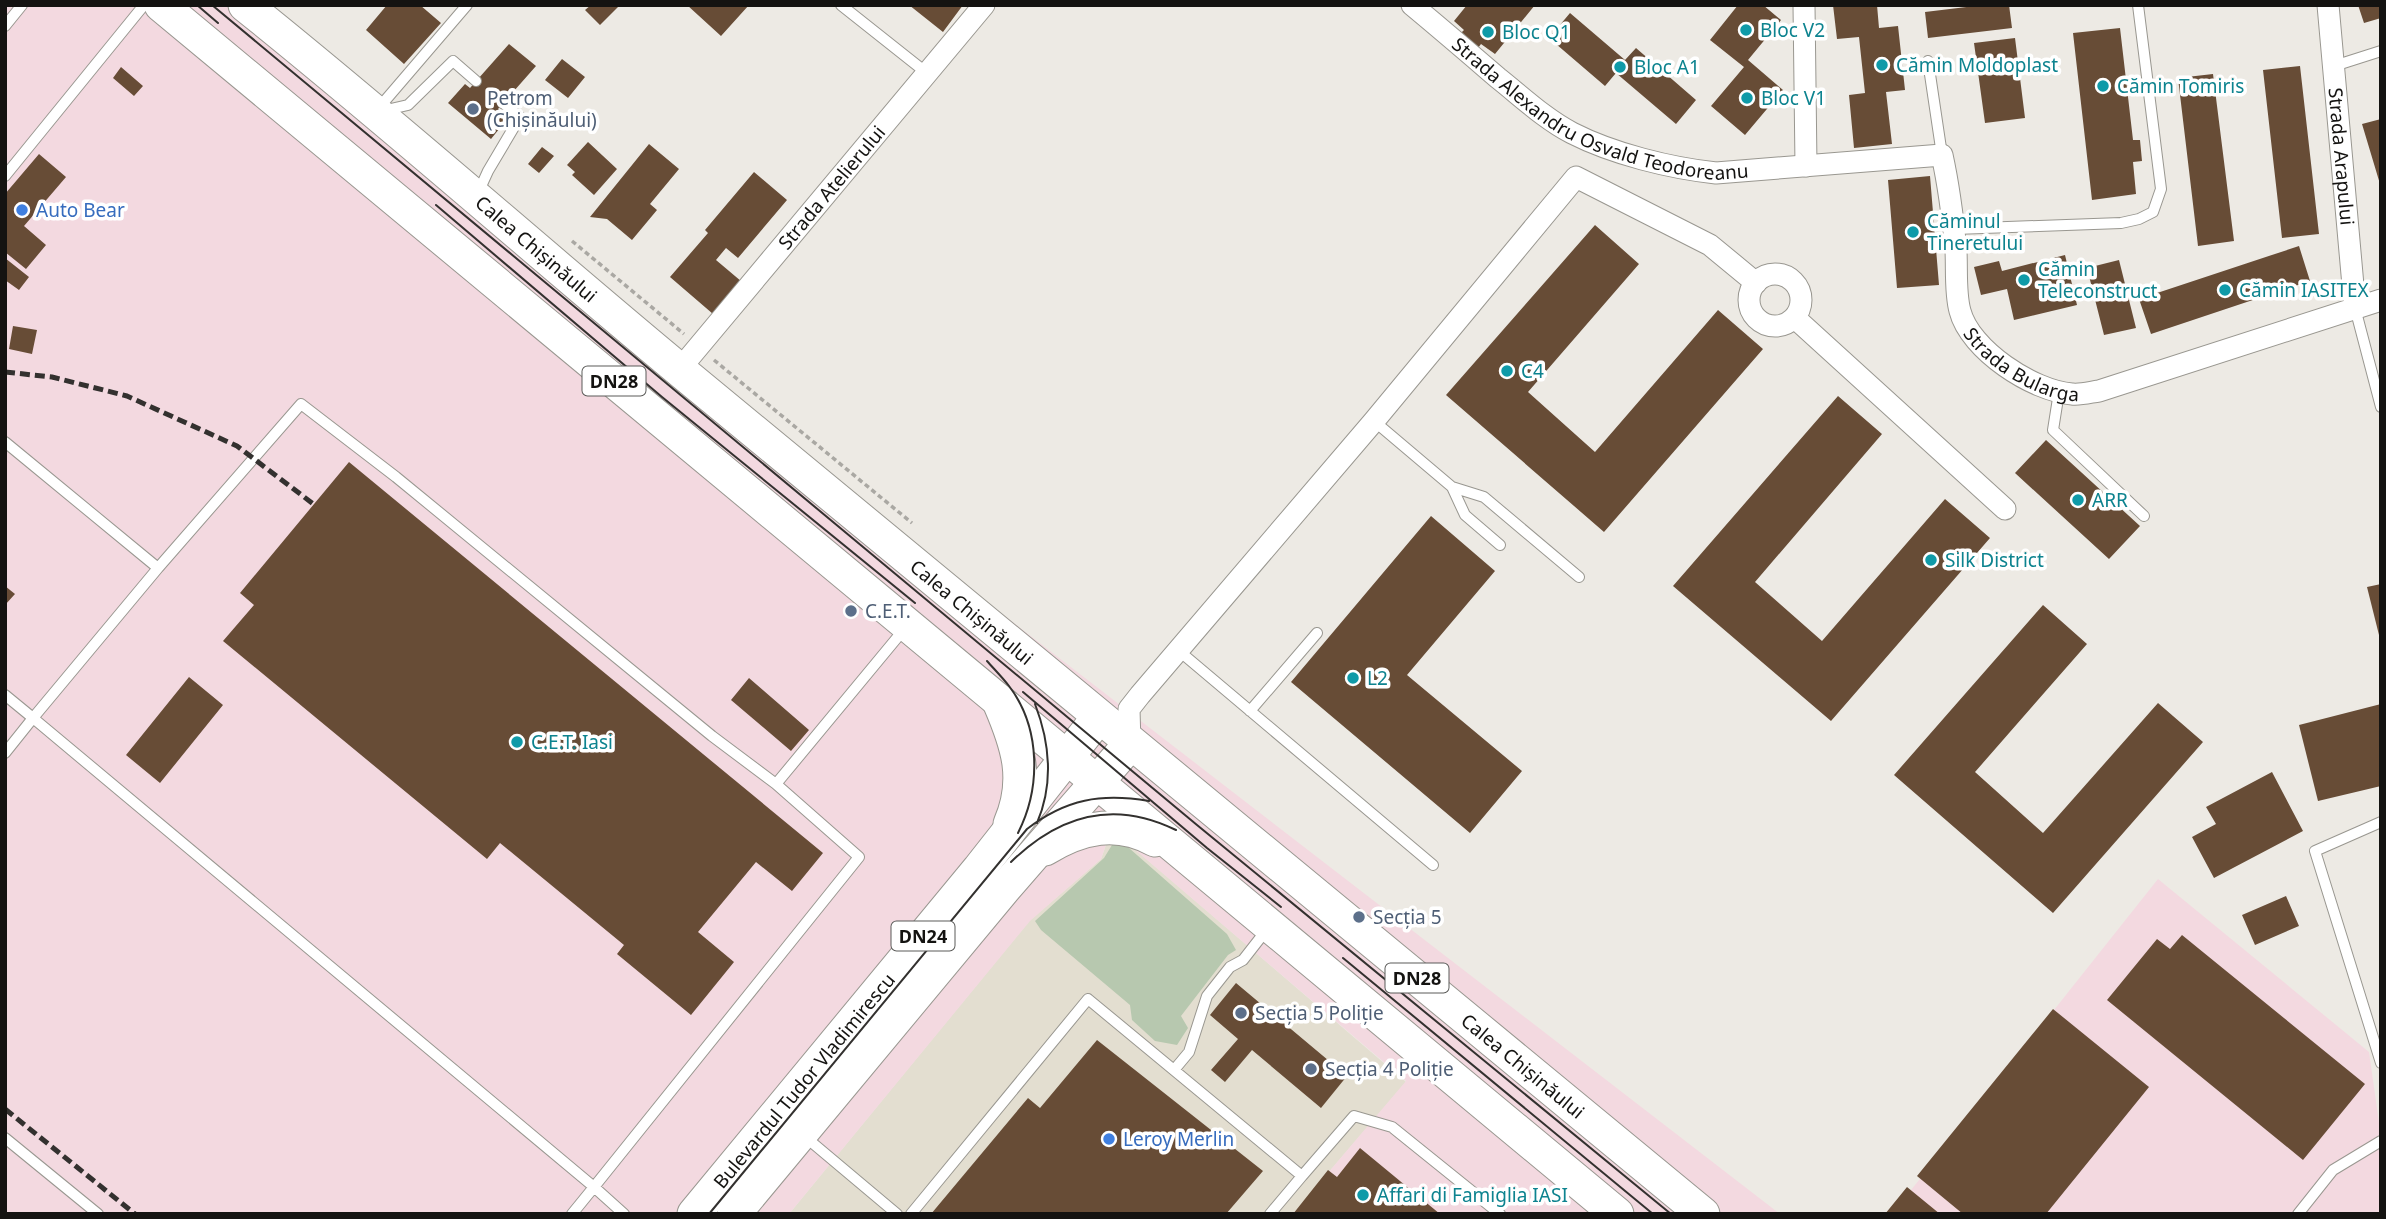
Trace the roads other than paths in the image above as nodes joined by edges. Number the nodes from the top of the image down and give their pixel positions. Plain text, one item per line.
1 (22, 5) edge
2 (144, 5) edge
3 (161, 5) edge
4 (245, 5) edge
5 (467, 5) edge
6 (841, 5) edge
7 (984, 5) edge
8 (1804, 5) edge
9 (2138, 5) edge
10 (2328, 5) edge
11 (1425, 9) edge
12 (5, 26) edge
13 (2381, 51) edge
14 (1928, 61) dead end
15 (2334, 65) junction
16 (928, 75) junction
17 (476, 81) dead end
18 (503, 103) dead end
19 (376, 113) junction
20 (1942, 155) junction
21 (1806, 166) junction
22 (5, 176) edge
23 (477, 196) junction
24 (1954, 229) junction
25 (1756, 283) junction
26 (2381, 300) edge
27 (2355, 308) junction
28 (1794, 318) junction
29 (689, 358) junction
30 (2059, 391) junction
31 (2381, 407) edge
32 (1374, 421) junction
33 (5, 443) edge
34 (1452, 486) junction
35 (2005, 509) dead end
36 (2144, 516) dead end
37 (1500, 545) dead end
38 (158, 568) junction
39 (1579, 578) dead end
40 (908, 625) junction
41 (1317, 633) dead end
42 (1178, 650) junction
43 (5, 695) edge
44 (997, 699) junction
45 (1250, 711) junction
46 (1114, 713) junction
47 (33, 719) junction
48 (1130, 744) junction
49 (5, 752) edge
50 (1067, 757) junction
51 (1097, 783) junction
52 (776, 784) junction
53 (2381, 822) edge
54 (1006, 835) junction
55 (1183, 855) junction
56 (1031, 858) junction
57 (1433, 866) dead end
58 (1270, 925) junction
59 (2381, 1063) edge
60 (1174, 1070) junction
61 (789, 1122) junction
62 (5, 1138) edge
63 (2381, 1141) edge
64 (1302, 1176) junction
65 (594, 1187) junction
66 (98, 1214) edge
67 (572, 1214) edge
68 (624, 1214) edge
69 (694, 1214) edge
70 (734, 1214) edge
71 (897, 1214) edge
72 (911, 1214) edge
73 (1270, 1214) edge
74 (1500, 1214) edge
75 (1617, 1214) edge
76 (1703, 1214) edge
77 (2298, 1214) edge

1 - 12 lane
2 - 22 lane
3 - 40 main road, DN28
4 - 19 main road, Calea Chișinăului / DN28
5 - 19 lane
6 - 16 lane
7 - 16 street, Strada Atelierului
8 - 21 street
9 - 24 lane
10 - 15 street, Strada Arapului
11 - 21 street, Strada Alexandru Osvald Teodoreanu
13 - 15 lane
14 - 20 lane
15 - 27 street, Strada Arapului
16 - 29 street, Strada Atelierului
17 - 19 lane
18 - 23 lane
19 - 23 main road, Calea Chișinăului / DN28
20 - 21 street
20 - 24 street, Strada Bularga
23 - 29 main road, Calea Chișinăului / DN28
24 - 30 street, Strada Bularga
25 - 28 street
25 - 28 street
25 - 32 street
26 - 27 street, Strada Bularga
27 - 30 street, Strada Bularga
27 - 31 lane
28 - 35 street
29 - 46 main road, Calea Chișinăului / DN28
30 - 36 lane
32 - 34 lane
32 - 42 street
33 - 38 lane
34 - 37 lane
34 - 39 lane
38 - 47 lane
38 - 52 lane
40 - 44 main road, DN28
40 - 52 lane
41 - 45 lane
42 - 45 lane
42 - 46 street
43 - 47 lane
44 - 50 main road, DN28
44 - 54 main road
45 - 57 lane
46 - 48 main road, Calea Chișinăului / DN28
46 - 50 main road, Bulevardul Tudor Vladimirescu / DN24
47 - 49 lane
47 - 65 lane
48 - 51 main road, Bulevardul Tudor Vladimirescu / DN24
48 - 76 main road, Calea Chișinăului / DN28
50 - 51 main road, DN28
50 - 54 main road, Bulevardul Tudor Vladimirescu / DN24
51 - 55 main road, DN28
51 - 56 main road, Bulevardul Tudor Vladimirescu / DN24
52 - 65 lane
53 - 59 lane
54 - 61 main road, Bulevardul Tudor Vladimirescu / DN24
55 - 56 main road
55 - 58 main road, DN28
56 - 61 main road, Bulevardul Tudor Vladimirescu / DN24
58 - 60 lane
58 - 75 main road, DN28
60 - 64 lane
60 - 72 lane
61 - 69 main road, Bulevardul Tudor Vladimirescu / DN24
61 - 70 main road, Bulevardul Tudor Vladimirescu / DN24
61 - 71 lane
62 - 66 lane
63 - 77 lane
64 - 73 lane
64 - 74 lane
65 - 67 lane
65 - 68 lane

